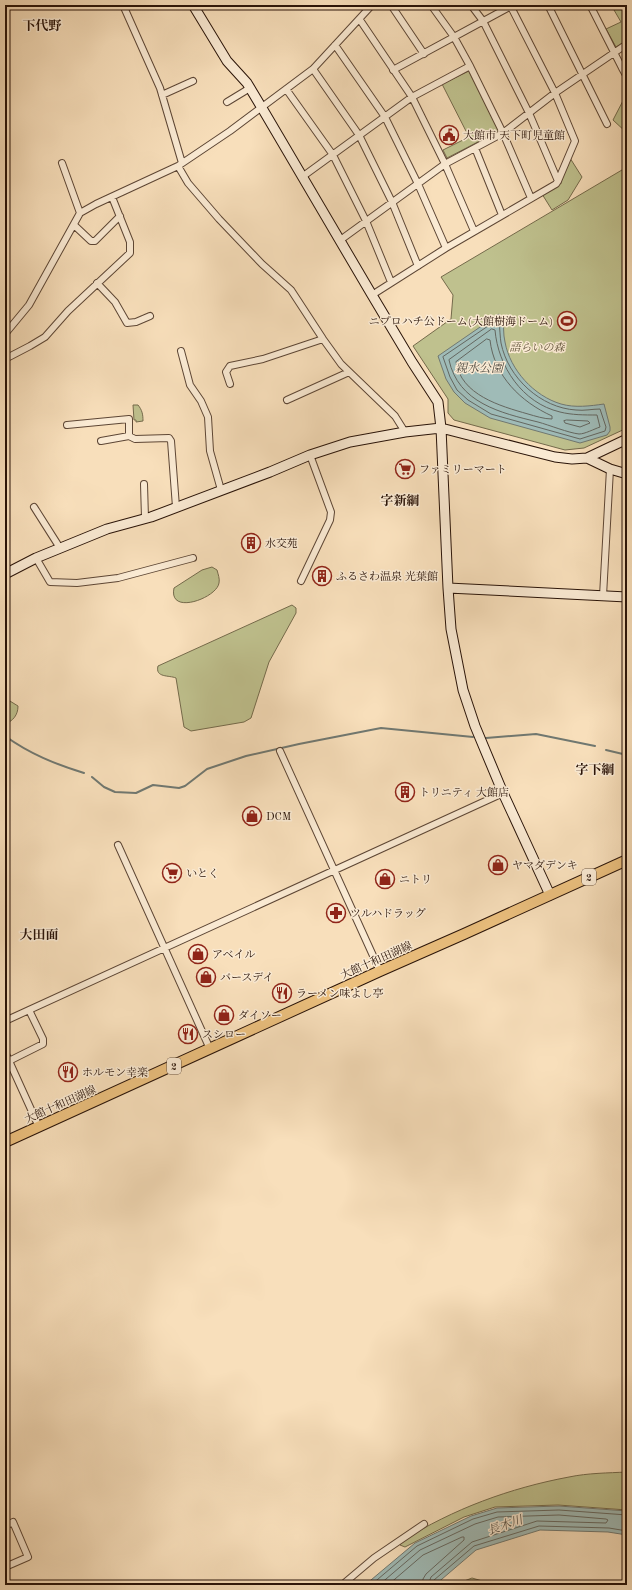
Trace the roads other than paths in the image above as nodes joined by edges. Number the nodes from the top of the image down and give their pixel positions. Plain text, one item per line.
1 (123, 5) edge
2 (193, 5) edge
3 (372, 5) edge
4 (390, 5) edge
5 (431, 5) edge
6 (471, 5) edge
7 (548, 5) edge
8 (590, 5) edge
9 (511, 6) edge
10 (360, 20) junction
11 (483, 21) junction
12 (454, 37) junction
13 (627, 44) edge
14 (336, 45) junction
15 (614, 53) junction
16 (424, 54) junction
17 (470, 66) junction
18 (625, 66) edge
19 (313, 68) junction
20 (393, 70) junction
21 (582, 74) junction
22 (627, 78) edge
23 (193, 81) dead end
24 (250, 88) junction
25 (286, 89) junction
26 (555, 93) junction
27 (162, 95) junction
28 (412, 98) junction
29 (227, 102) dead end
30 (262, 108) junction
31 (529, 113) junction
32 (385, 117) junction
33 (607, 124) dead end
34 (504, 133) junction
35 (360, 136) junction
36 (475, 148) junction
37 (333, 155) junction
38 (62, 162) dead end
39 (445, 164) junction
40 (180, 165) junction
41 (302, 177) junction
42 (558, 181) junction
43 (418, 184) junction
44 (112, 197) junction
45 (531, 198) junction
46 (392, 202) junction
47 (80, 213) junction
48 (502, 215) junction
49 (120, 216) junction
50 (366, 221) junction
51 (74, 225) junction
52 (474, 231) junction
53 (339, 241) junction
54 (446, 248) junction
55 (418, 266) junction
56 (391, 282) junction
57 (97, 283) junction
58 (372, 296) junction
59 (150, 316) dead end
60 (5, 334) edge
61 (323, 339) junction
62 (181, 352) dead end
63 (5, 358) edge
64 (349, 372) junction
65 (230, 384) dead end
66 (287, 400) dead end
67 (67, 425) dead end
68 (441, 428) junction
69 (405, 432) junction
70 (129, 436) junction
71 (627, 439) edge
72 (101, 441) dead end
73 (310, 455) junction
74 (587, 458) junction
75 (610, 469) junction
76 (627, 474) edge
77 (144, 484) dead end
78 (221, 490) junction
79 (34, 507) dead end
80 (176, 507) junction
81 (146, 518) junction
82 (60, 548) junction
83 (36, 558) junction
84 (193, 558) dead end
85 (5, 574) edge
86 (301, 581) dead end
87 (448, 588) junction
88 (603, 596) junction
89 (627, 597) edge
90 (280, 751) dead end
91 (503, 793) junction
92 (118, 845) dead end
93 (627, 860) edge
94 (335, 871) junction
95 (550, 895) junction
96 (164, 948) junction
97 (380, 971) junction
98 (29, 1010) junction
99 (5, 1021) edge
100 (210, 1049) junction
101 (5, 1052) edge
102 (9, 1061) junction
103 (39, 1127) junction
104 (5, 1142) edge
105 (424, 1524) dead end
106 (5, 1526) edge
107 (5, 1567) edge
108 (342, 1585) edge

1 - 27 street
2 - 24 street
3 - 10 street
4 - 16 street
5 - 12 street
6 - 11 street
7 - 21 street
8 - 15 street
9 - 11 street
9 - 26 street
10 - 14 street
10 - 20 street
11 - 12 street
11 - 31 street
12 - 16 street
12 - 17 street
13 - 15 street
14 - 19 street
14 - 32 street
15 - 18 street
15 - 21 street
16 - 20 street
17 - 28 street
17 - 34 street
18 - 22 street
19 - 25 street
19 - 35 street
20 - 28 street
21 - 26 street
21 - 33 street
23 - 27 street
24 - 29 street
24 - 30 street
25 - 30 street
25 - 37 street
26 - 31 street
26 - 42 street
27 - 40 street
28 - 32 street
28 - 39 street
30 - 40 street
30 - 41 street
31 - 34 street
31 - 42 street
32 - 35 street
32 - 43 street
34 - 36 street
34 - 45 street
35 - 37 street
35 - 46 street
36 - 39 street
36 - 48 street
37 - 41 street
37 - 50 street
38 - 47 street
39 - 43 street
39 - 52 street
40 - 44 street
40 - 61 street
41 - 53 street
42 - 45 street
43 - 46 street
43 - 54 street
44 - 47 street
44 - 49 street
45 - 48 street
46 - 50 street
46 - 55 street
47 - 51 street
48 - 52 street
49 - 51 street
49 - 57 street
50 - 53 street
50 - 56 street
51 - 60 street
52 - 54 street
53 - 58 street
54 - 55 street
55 - 56 street
56 - 58 street
57 - 59 street
57 - 63 street
58 - 68 street
61 - 64 street
61 - 65 street
62 - 78 street
64 - 66 street
64 - 69 street
67 - 70 street
68 - 69 street
68 - 74 street
68 - 87 street
69 - 73 street
70 - 72 street
70 - 80 street
71 - 74 street
73 - 78 street
73 - 86 street
74 - 75 street
75 - 76 street
75 - 88 street
77 - 81 street
78 - 80 street
79 - 82 street
80 - 81 street
81 - 82 street
82 - 83 street
83 - 84 street
83 - 85 street
87 - 88 street
87 - 91 street
88 - 89 street
90 - 94 street
91 - 94 street
91 - 95 street
92 - 96 street
93 - 95 main road, 大館十和田湖線 / 2
94 - 96 street
94 - 97 street
95 - 97 main road, 大館十和田湖線 / 2
96 - 98 street
96 - 100 street
97 - 100 main road, 大館十和田湖線 / 2
98 - 99 street
98 - 102 street
100 - 103 main road, 大館十和田湖線 / 2
101 - 102 street
102 - 103 street
103 - 104 main road, 大館十和田湖線 / 2
105 - 108 street
106 - 107 street

